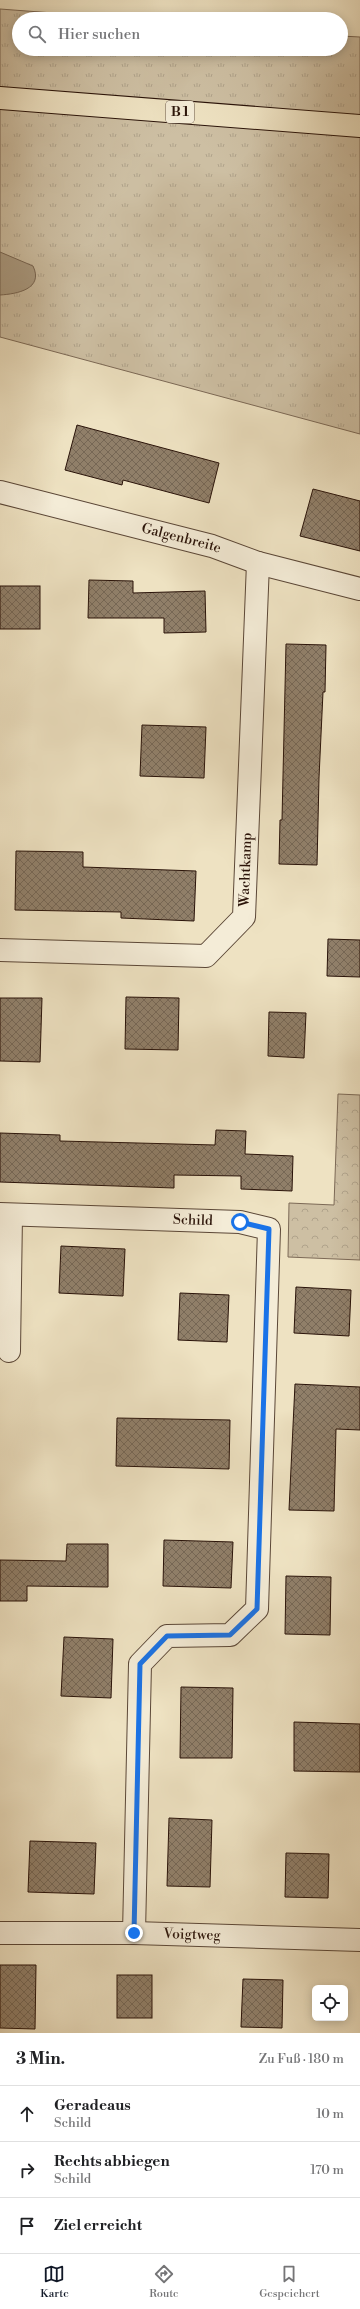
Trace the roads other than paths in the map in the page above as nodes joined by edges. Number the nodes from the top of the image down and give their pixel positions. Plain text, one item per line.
1 (0, 98) edge
2 (360, 126) edge
3 (0, 492) edge
4 (258, 563) junction
5 (360, 589) edge
6 (0, 950) edge
7 (6, 1214) edge
8 (9, 1351) dead end
9 (0, 1933) edge
10 (134, 1933) junction
11 (360, 1940) edge

1 - 2 main road, B 1
3 - 4 street, Galgenbreite
4 - 5 street, Galgenbreite
4 - 6 street, Wachtkamp
7 - 8 street
7 - 10 street, Schild
9 - 10 street, Voigtweg
10 - 11 street, Voigtweg

